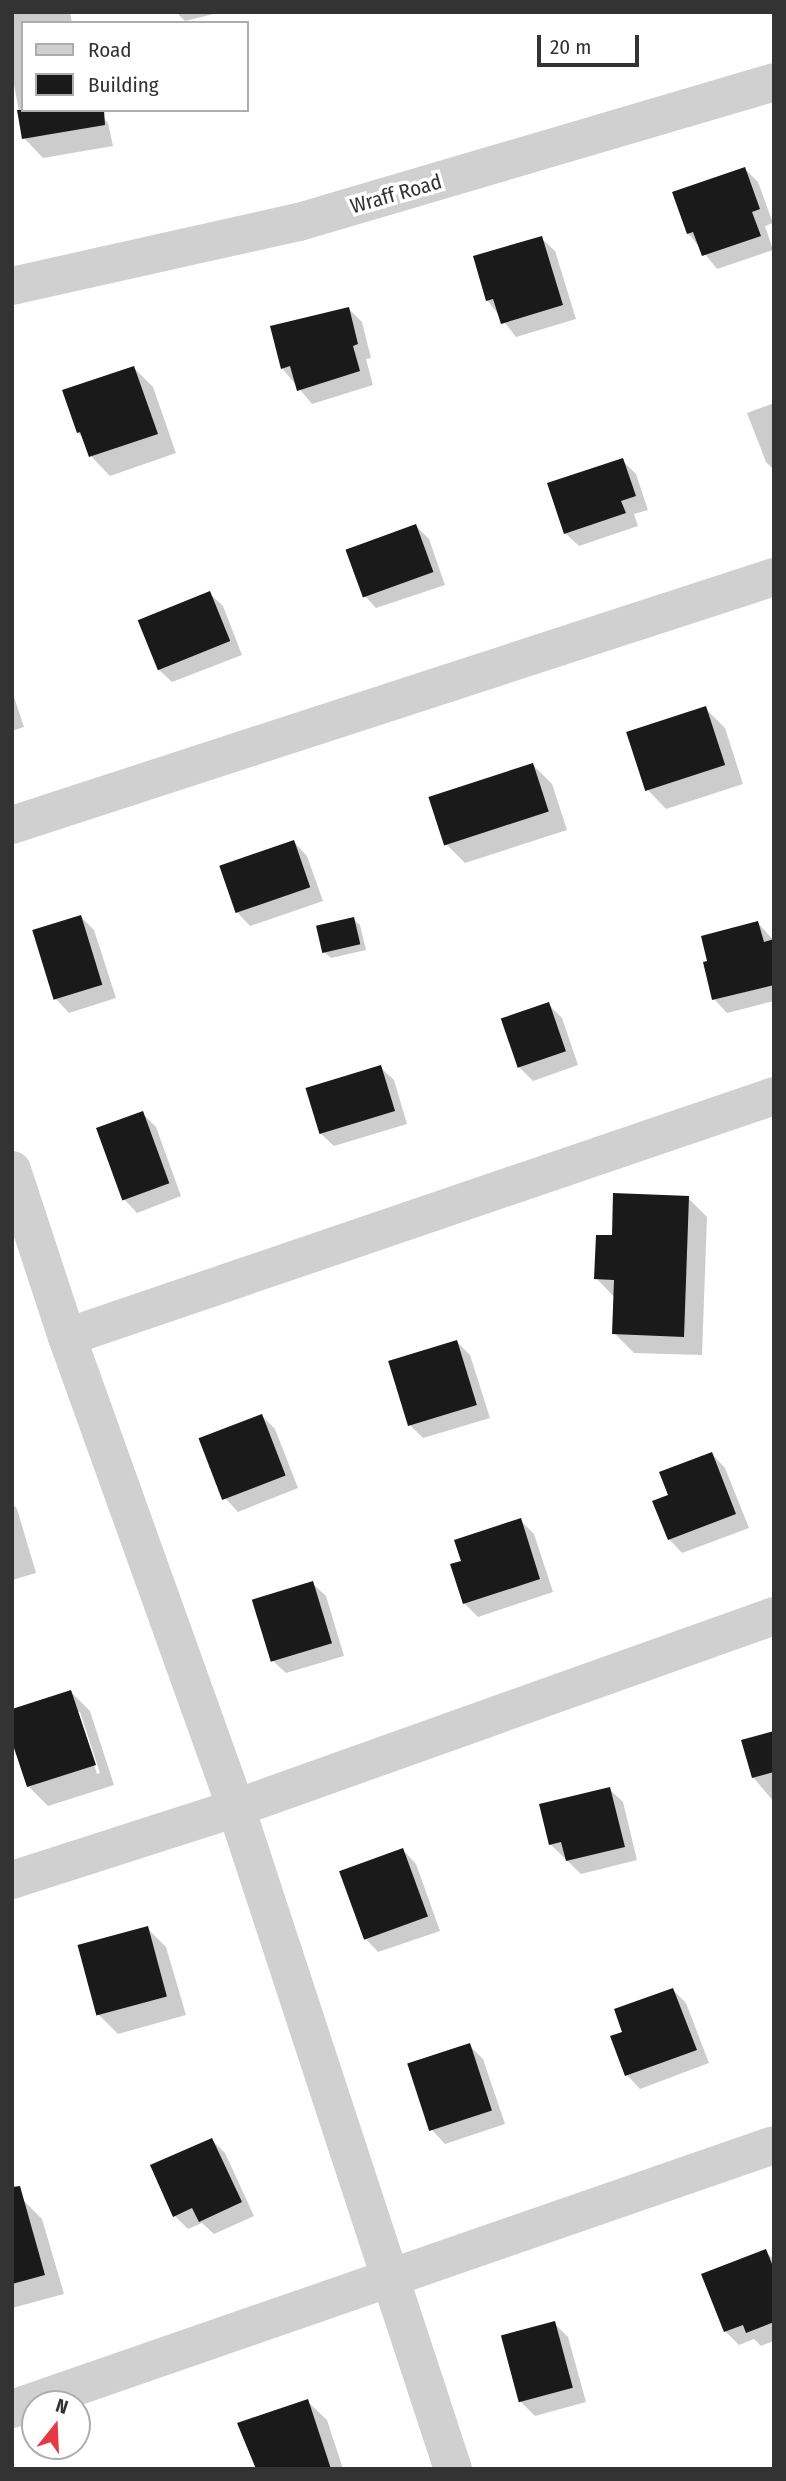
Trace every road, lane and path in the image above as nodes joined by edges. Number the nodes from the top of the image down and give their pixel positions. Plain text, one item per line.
1 (774, 82) edge
2 (12, 286) edge
3 (774, 577) edge
4 (12, 825) edge
5 (774, 1096) edge
6 (12, 1170) edge
7 (67, 1338) junction
8 (774, 1616) edge
9 (236, 1808) junction
10 (12, 1880) edge
11 (774, 2145) edge
12 (389, 2280) junction
13 (12, 2409) edge
14 (453, 2469) edge

1 - 2 street, Wraff Road
3 - 4 street
5 - 7 street
6 - 7 street
7 - 9 street
8 - 9 street
9 - 10 street
9 - 12 street
11 - 12 street
12 - 13 street
12 - 14 street

